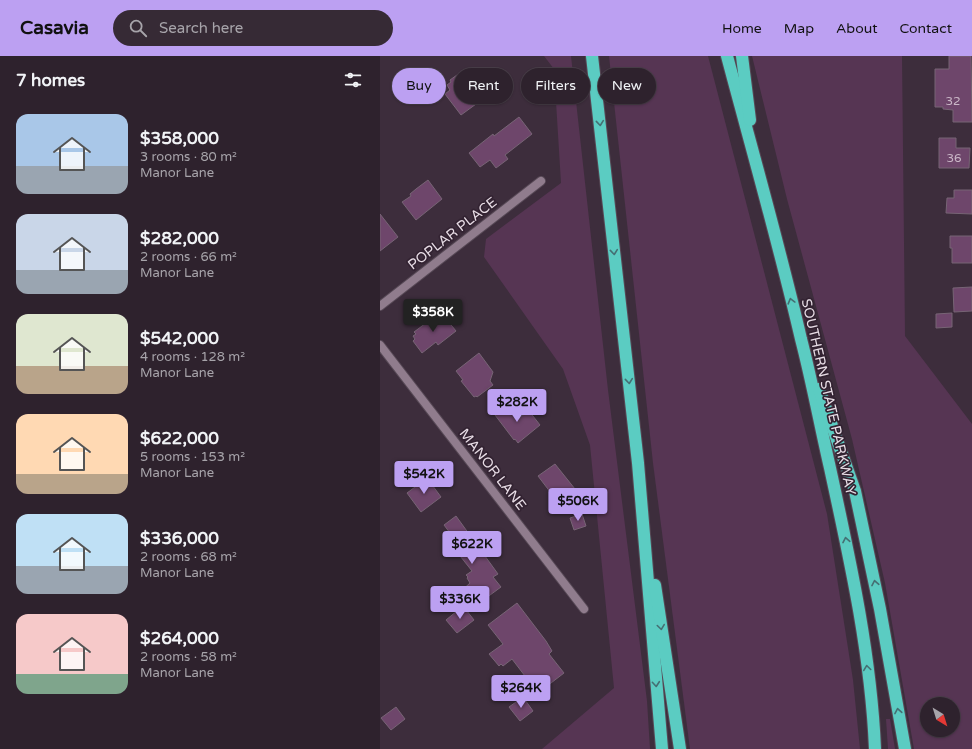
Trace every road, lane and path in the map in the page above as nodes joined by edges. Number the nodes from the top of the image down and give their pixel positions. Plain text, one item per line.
1 (592, 56) edge
2 (726, 56) edge
3 (742, 56) edge
4 (754, 161) junction
5 (541, 181) dead end
6 (380, 306) edge
7 (801, 338) junction
8 (380, 345) edge
9 (638, 463) junction
10 (584, 609) dead end
11 (662, 749) edge
12 (680, 749) edge
13 (875, 749) edge
14 (905, 749) edge

1 -> 9 highway
2 - 4 highway, SOUTHERN STATE PARKWAY
3 - 4 highway
7 -> 4 highway, SOUTHERN STATE PARKWAY
5 - 6 street, POPLAR PLACE
13 -> 7 highway, SOUTHERN STATE PARKWAY
14 -> 7 highway
8 - 10 street, MANOR LANE
9 -> 11 highway
9 -> 12 highway

